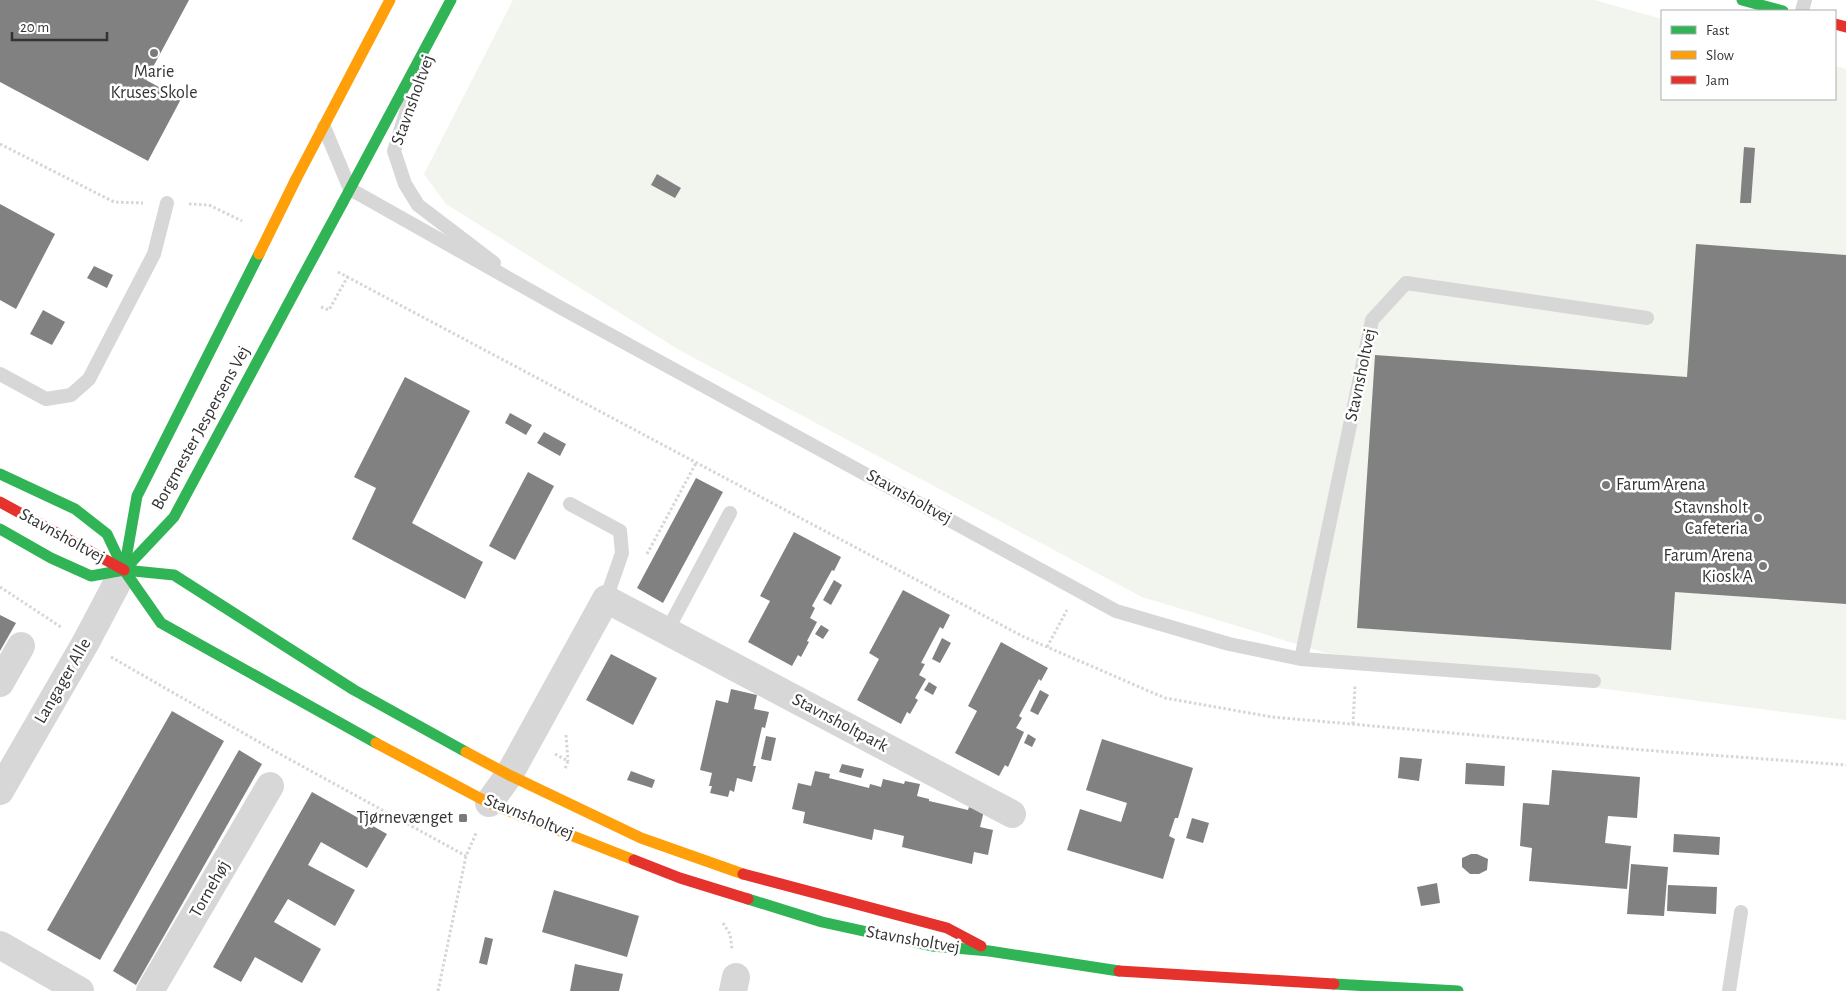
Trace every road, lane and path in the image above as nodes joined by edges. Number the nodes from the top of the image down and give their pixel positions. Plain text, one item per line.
1 (390, 0) edge
2 (451, 0) edge
3 (1742, 0) edge
4 (1779, 10) edge
5 (323, 126) junction
6 (0, 144) edge
7 (350, 189) junction
8 (167, 204) junction
9 (238, 219) dead end
10 (348, 276) dead end
11 (533, 292) junction
12 (329, 310) dead end
13 (1647, 318) dead end
14 (0, 374) edge
15 (696, 463) dead end
16 (0, 474) edge
17 (0, 502) edge
18 (570, 504) dead end
19 (730, 513) dead end
20 (0, 529) edge
21 (646, 555) dead end
22 (124, 570) junction
23 (0, 587) edge
24 (1077, 590) junction
25 (606, 599) junction
26 (667, 631) junction
27 (86, 642) junction
28 (21, 646) dead end
29 (1046, 647) dead end
30 (1301, 659) junction
31 (1357, 663) junction
32 (1594, 681) dead end
33 (0, 683) edge
34 (1353, 724) dead end
35 (564, 729) dead end
36 (1739, 757) dead end
37 (568, 761) dead end
38 (1846, 765) edge
39 (509, 775) junction
40 (270, 786) dead end
41 (0, 791) edge
42 (490, 803) junction
43 (1012, 814) dead end
44 (1741, 912) dead end
45 (0, 945) edge
46 (989, 951) junction
47 (80, 991) edge
48 (150, 991) edge
49 (438, 991) edge
50 (1458, 991) edge
51 (1729, 991) edge

1 - 5 street, Borgmester Jespersens Vej
2 - 7 street, Borgmester Jespersens Vej
2 - 11 lane, Stavnsholtvej
3 - 4 street
5 - 7 lane
5 - 22 street, Borgmester Jespersens Vej, bridge
6 - 8 path
7 - 11 lane, Stavnsholtvej
7 - 22 street, Borgmester Jespersens Vej, bridge
8 - 9 path
8 - 14 lane
10 - 12 path
11 - 24 lane, Stavnsholtvej
13 - 30 lane, Stavnsholtvej
15 - 21 path
16 - 22 street, Stavnsholtvej
17 - 22 street, Stavnsholtvej
18 - 25 lane
19 - 26 lane
20 - 22 street, Stavnsholtvej
22 - 27 street, Langager Alle
22 - 39 street, Stavnsholtvej
22 - 42 street, Stavnsholtvej
23 - 27 path
24 - 29 path
24 - 30 lane, Stavnsholtvej
25 - 26 street, Stavnsholtpark
25 - 39 street
26 - 43 street, Stavnsholtpark
27 - 41 street, Langager Alle
27 - 49 path
28 - 33 street
30 - 31 lane, Stavnsholtvej
31 - 32 lane, Stavnsholtvej
31 - 34 path
35 - 37 path
36 - 38 path
39 - 42 street
39 - 46 street, Stavnsholtvej
40 - 48 street, Tornehøj
42 - 46 street, Stavnsholtvej
44 - 51 lane
45 - 47 street
46 - 50 street, Stavnsholtvej

